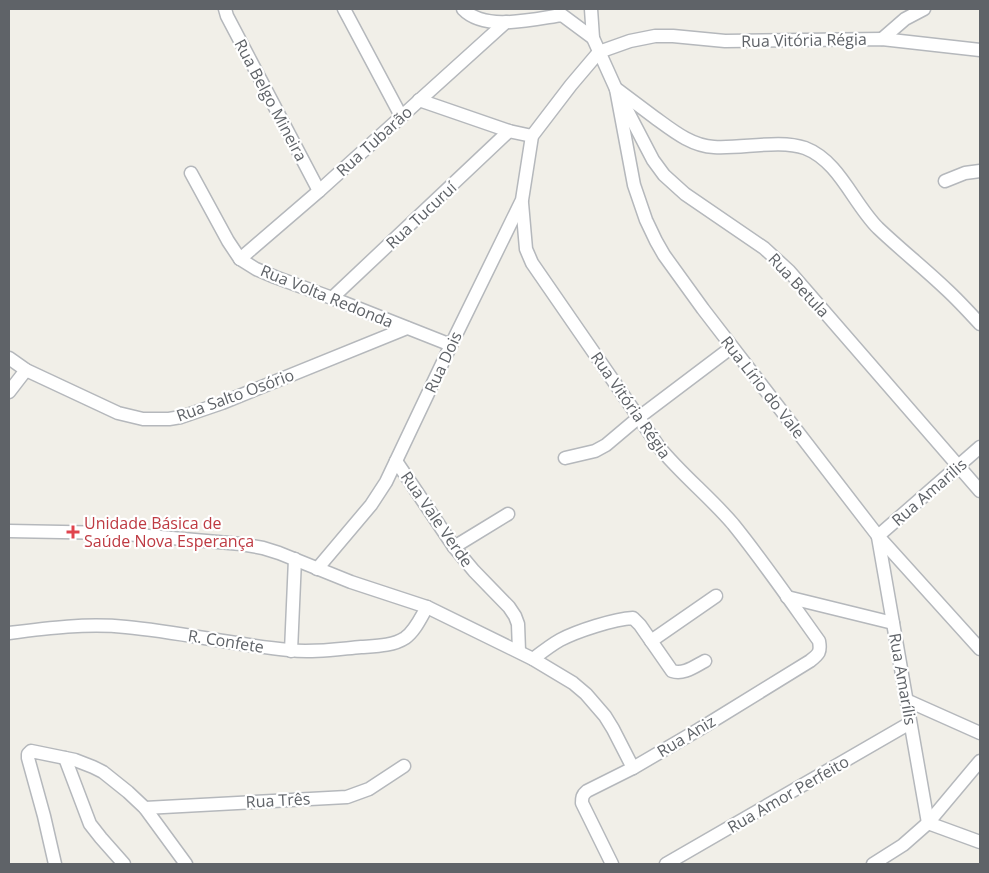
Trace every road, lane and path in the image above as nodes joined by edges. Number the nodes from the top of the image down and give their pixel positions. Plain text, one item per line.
1 (225, 9) edge
2 (344, 9) edge
3 (463, 9) edge
4 (591, 9) edge
5 (924, 9) edge
6 (568, 12) edge
7 (506, 22) junction
8 (592, 38) junction
9 (882, 39) junction
10 (980, 50) edge
11 (599, 52) junction
12 (616, 88) junction
13 (419, 100) junction
14 (401, 116) junction
15 (509, 131) junction
16 (532, 136) junction
17 (980, 171) edge
18 (191, 173) dead end
19 (945, 181) dead end
20 (319, 191) junction
21 (522, 200) junction
22 (240, 259) junction
23 (332, 298) junction
24 (980, 324) edge
25 (406, 328) junction
26 (451, 345) junction
27 (732, 348) junction
28 (9, 358) edge
29 (26, 370) junction
30 (9, 392) edge
31 (638, 418) junction
32 (980, 447) edge
33 (565, 458) dead end
34 (396, 461) junction
35 (958, 466) junction
36 (980, 492) edge
37 (508, 514) dead end
38 (9, 531) edge
39 (878, 536) junction
40 (454, 547) junction
41 (296, 559) junction
42 (317, 568) junction
43 (716, 596) dead end
44 (787, 597) junction
45 (427, 607) junction
46 (893, 623) junction
47 (9, 633) edge
48 (652, 641) junction
49 (980, 648) edge
50 (291, 651) junction
51 (519, 651) junction
52 (534, 658) junction
53 (705, 661) dead end
54 (810, 661) joint
55 (906, 700) junction
56 (910, 723) junction
57 (980, 733) edge
58 (65, 758) junction
59 (980, 761) edge
60 (404, 766) dead end
61 (632, 768) junction
62 (145, 808) junction
63 (928, 823) junction
64 (980, 842) edge
65 (55, 864) edge
66 (124, 864) edge
67 (186, 864) edge
68 (612, 864) edge
69 (666, 864) edge
70 (873, 864) edge

1 - 20 street, Rua Belgo Mineira
2 - 14 street
3 - 7 street
4 - 8 street
5 - 9 street
6 - 7 street
6 - 8 street
7 - 13 street, Rua Tubarão
8 - 11 street
9 - 10 street, Rua Vitória Régia
9 - 11 street, Rua Vitória Régia
11 - 12 street
11 - 16 street, Rua Vitória Régia
12 - 24 street
12 - 27 street, Rua Lírio do Vale
12 - 35 street, Rua Betula
13 - 14 street, Rua Tubarão
13 - 15 street
14 - 20 street, Rua Tubarão
15 - 16 street
15 - 23 street, Rua Tucuruí
16 - 21 street, Rua Dois
17 - 19 street
18 - 22 street, Rua Volta Redonda
20 - 22 street, Rua Tubarão
21 - 26 street, Rua Dois
21 - 31 street, Rua Vitória Régia
22 - 23 street, Rua Volta Redonda
23 - 25 street, Rua Volta Redonda
25 - 26 street, Rua Volta Redonda
25 - 29 street, Rua Salto Osório
26 - 34 street, Rua Dois
27 - 31 street
27 - 39 street, Rua Lírio do Vale
28 - 29 street, Rua Salto Osório
29 - 30 street
31 - 33 street
31 - 44 street, Rua Vitória Régia
32 - 35 street, Rua Amarilis
34 - 40 street, Rua Vale Verde
34 - 42 street, Rua Dois
35 - 36 street, Rua Betula
35 - 39 street, Rua Amarilis
37 - 40 street
38 - 41 street
39 - 46 street, Rua Amarílis
39 - 49 street, Rua Lírio do Vale
40 - 51 street, Rua Vale Verde
41 - 42 street
41 - 50 street
42 - 45 street
43 - 48 street
44 - 46 street
44 - 54 street, Rua Vitória Régia
45 - 50 street, R. Confete
45 - 51 street
46 - 55 street, Rua Amarílis
47 - 50 street, R. Confete
48 - 52 street
48 - 53 street
51 - 52 street
52 - 61 street
54 - 61 street, Rua Aniz
55 - 56 street, Rua Amarílis
55 - 57 street
56 - 63 street, Rua Amarílis
56 - 69 street, Rua Amor Perfeito
58 - 62 street
58 - 65 street
58 - 66 street
59 - 63 street
60 - 62 street, Rua Três
61 - 68 street, Rua Aniz
62 - 67 street
63 - 64 street
63 - 70 street

